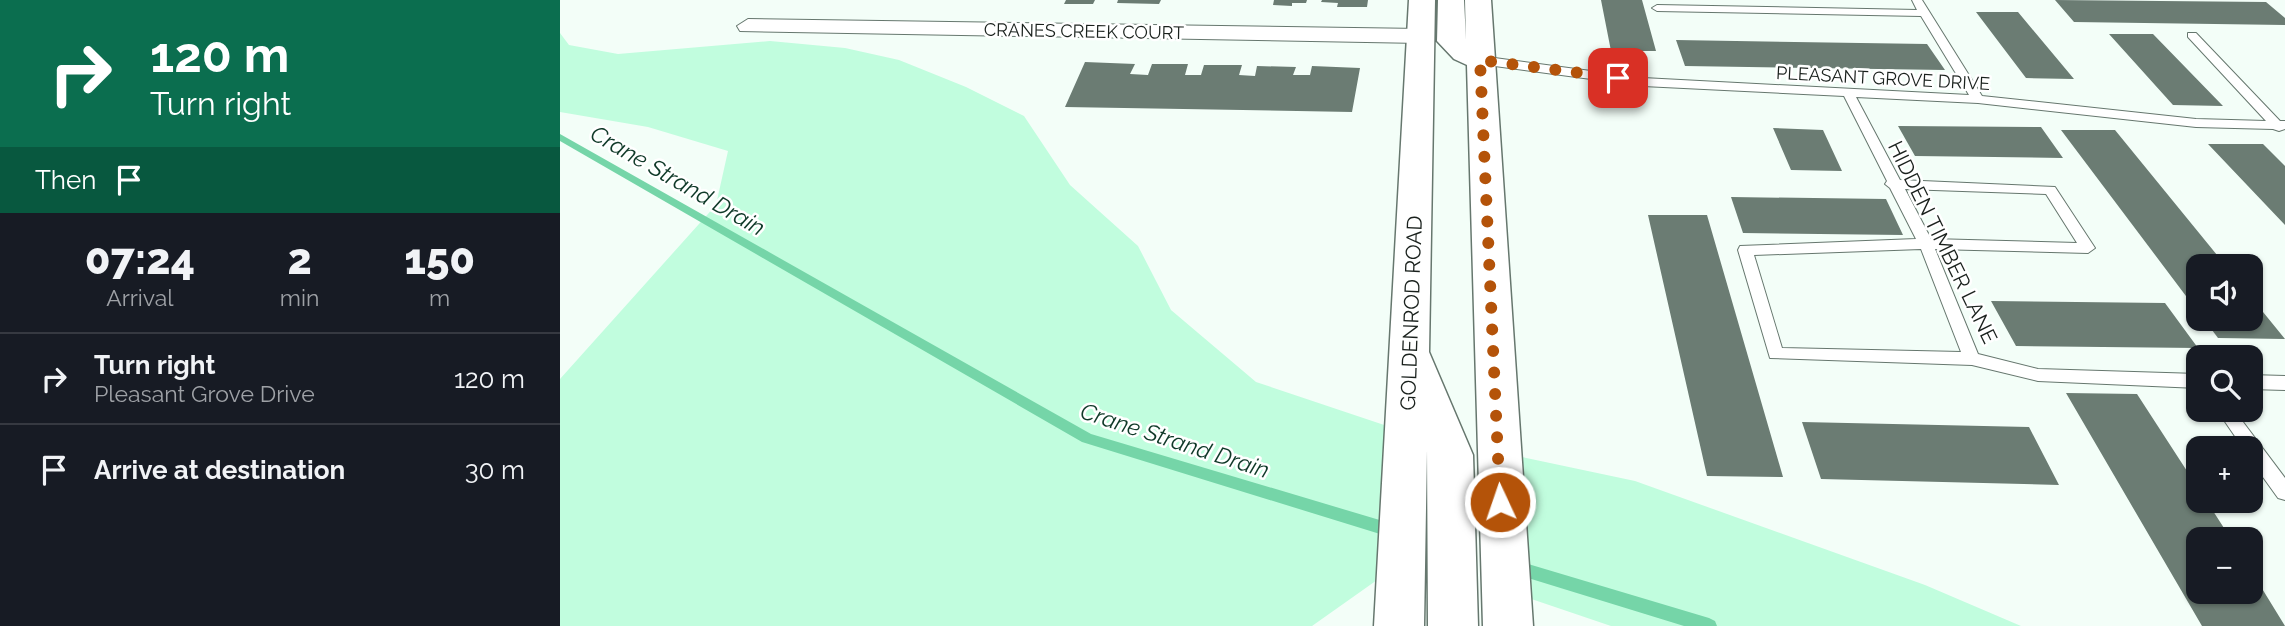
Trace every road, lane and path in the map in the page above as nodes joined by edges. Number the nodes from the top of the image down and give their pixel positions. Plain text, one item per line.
1 (1422, 0) edge
2 (1451, 0) edge
3 (1478, 0) edge
4 (1917, 0) edge
5 (1657, 8) dead end
6 (1925, 13) junction
7 (748, 26) dead end
8 (2192, 35) dead end
9 (1421, 36) junction
10 (1480, 60) junction
11 (1848, 92) junction
12 (1978, 99) junction
13 (2282, 128) edge
14 (1892, 184) junction
15 (1926, 244) junction
16 (1410, 351) junction
17 (1972, 359) junction
18 (2186, 381) edge
19 (2263, 382) edge
20 (2285, 383) edge
21 (2234, 422) edge
22 (2285, 492) edge
23 (1399, 626) edge
24 (1453, 626) edge
25 (1508, 626) edge

1 - 9 main road, GOLDENROD ROAD
2 - 10 main road
3 - 10 main road
4 - 6 lane
5 - 6 lane
6 - 12 lane
7 - 9 street, CRANES CREEK COURT
8 - 13 lane
9 - 16 main road, GOLDENROD ROAD
10 - 11 lane, PLEASANT GROVE DRIVE
10 - 25 main road
11 - 12 lane, PLEASANT GROVE DRIVE
11 - 14 lane, HIDDEN TIMBER LANE
12 - 13 lane, PLEASANT GROVE DRIVE
14 - 15 lane, HIDDEN TIMBER LANE
14 - 15 lane
15 - 17 lane, HIDDEN TIMBER LANE
15 - 17 lane
16 - 23 main road, GOLDENROD ROAD
16 - 24 main road
17 - 18 lane, HIDDEN TIMBER LANE
19 - 20 lane
21 - 22 lane

